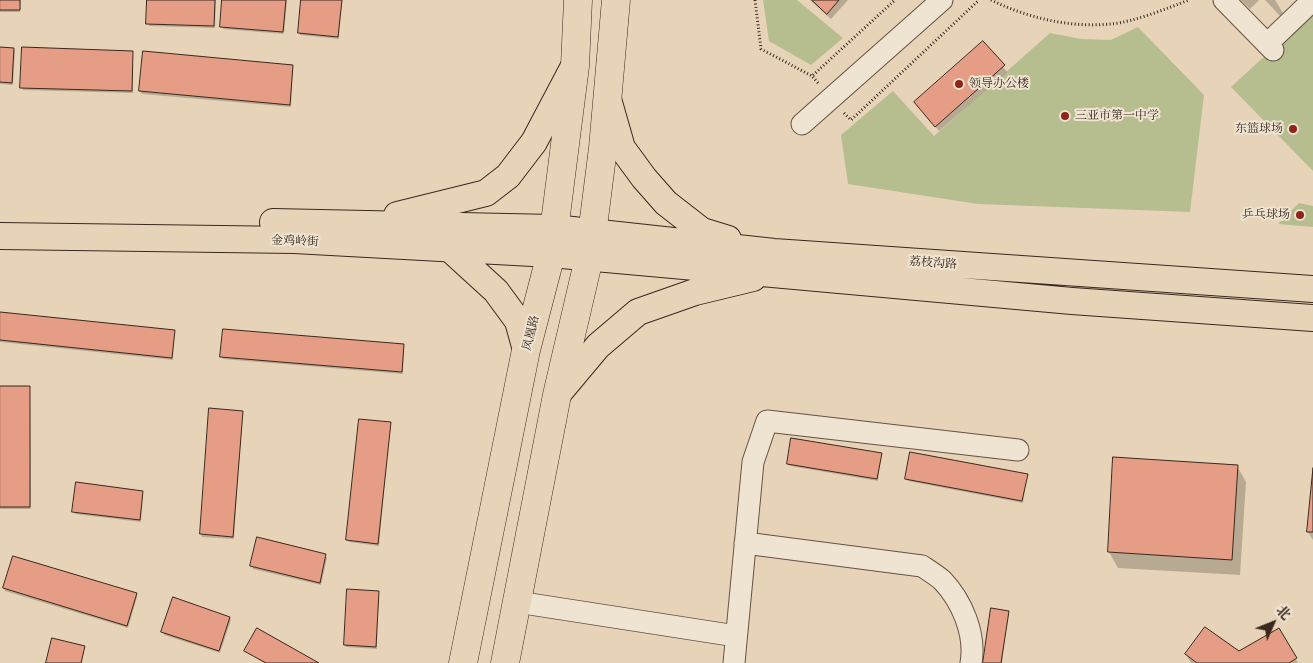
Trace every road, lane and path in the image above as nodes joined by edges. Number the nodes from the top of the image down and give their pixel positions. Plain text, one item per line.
1 (578, 0) edge
2 (616, 0) edge
3 (754, 0) edge
4 (895, 0) edge
5 (942, 0) edge
6 (979, 0) edge
7 (991, 0) edge
8 (1189, 0) edge
9 (1224, 0) edge
10 (1313, 0) edge
11 (575, 66) junction
12 (812, 76) junction
13 (608, 98) junction
14 (830, 98) junction
15 (802, 124) dead end
16 (0, 218) edge
17 (362, 223) junction
18 (0, 236) edge
19 (552, 241) junction
20 (590, 246) junction
21 (450, 249) junction
22 (775, 263) junction
23 (1313, 289) edge
24 (1313, 318) edge
25 (526, 350) junction
26 (557, 395) junction
27 (1018, 450) dead end
28 (745, 543) junction
29 (517, 602) junction
30 (736, 636) junction
31 (463, 663) edge
32 (506, 663) edge
33 (734, 663) edge
34 (971, 663) edge

1 - 11 highway, 凤凰路
2 - 13 highway
3 - 12 path
4 - 12 path
5 - 14 street
6 - 14 path
7 - 8 path
9 - 10 street
11 - 17 main road
11 - 19 highway, 凤凰路
12 - 14 path
13 - 20 highway
13 - 22 main road
14 - 15 street
16 - 17 main road, 金鸡岭街
17 - 19 main road, 金鸡岭街
18 - 21 main road, 金鸡岭街
19 - 20 main road, 荔枝沟路
19 - 21 main road, 金鸡岭街
19 - 25 highway, 凤凰路
20 - 22 main road, 荔枝沟路
20 - 26 highway
21 - 25 main road
22 - 23 main road, 荔枝沟路
22 - 24 main road, 荔枝沟路
22 - 26 main road
25 - 31 highway, 凤凰路
26 - 29 highway
27 - 28 street
28 - 30 street
28 - 34 street
29 - 30 street
29 - 32 highway
30 - 33 street

